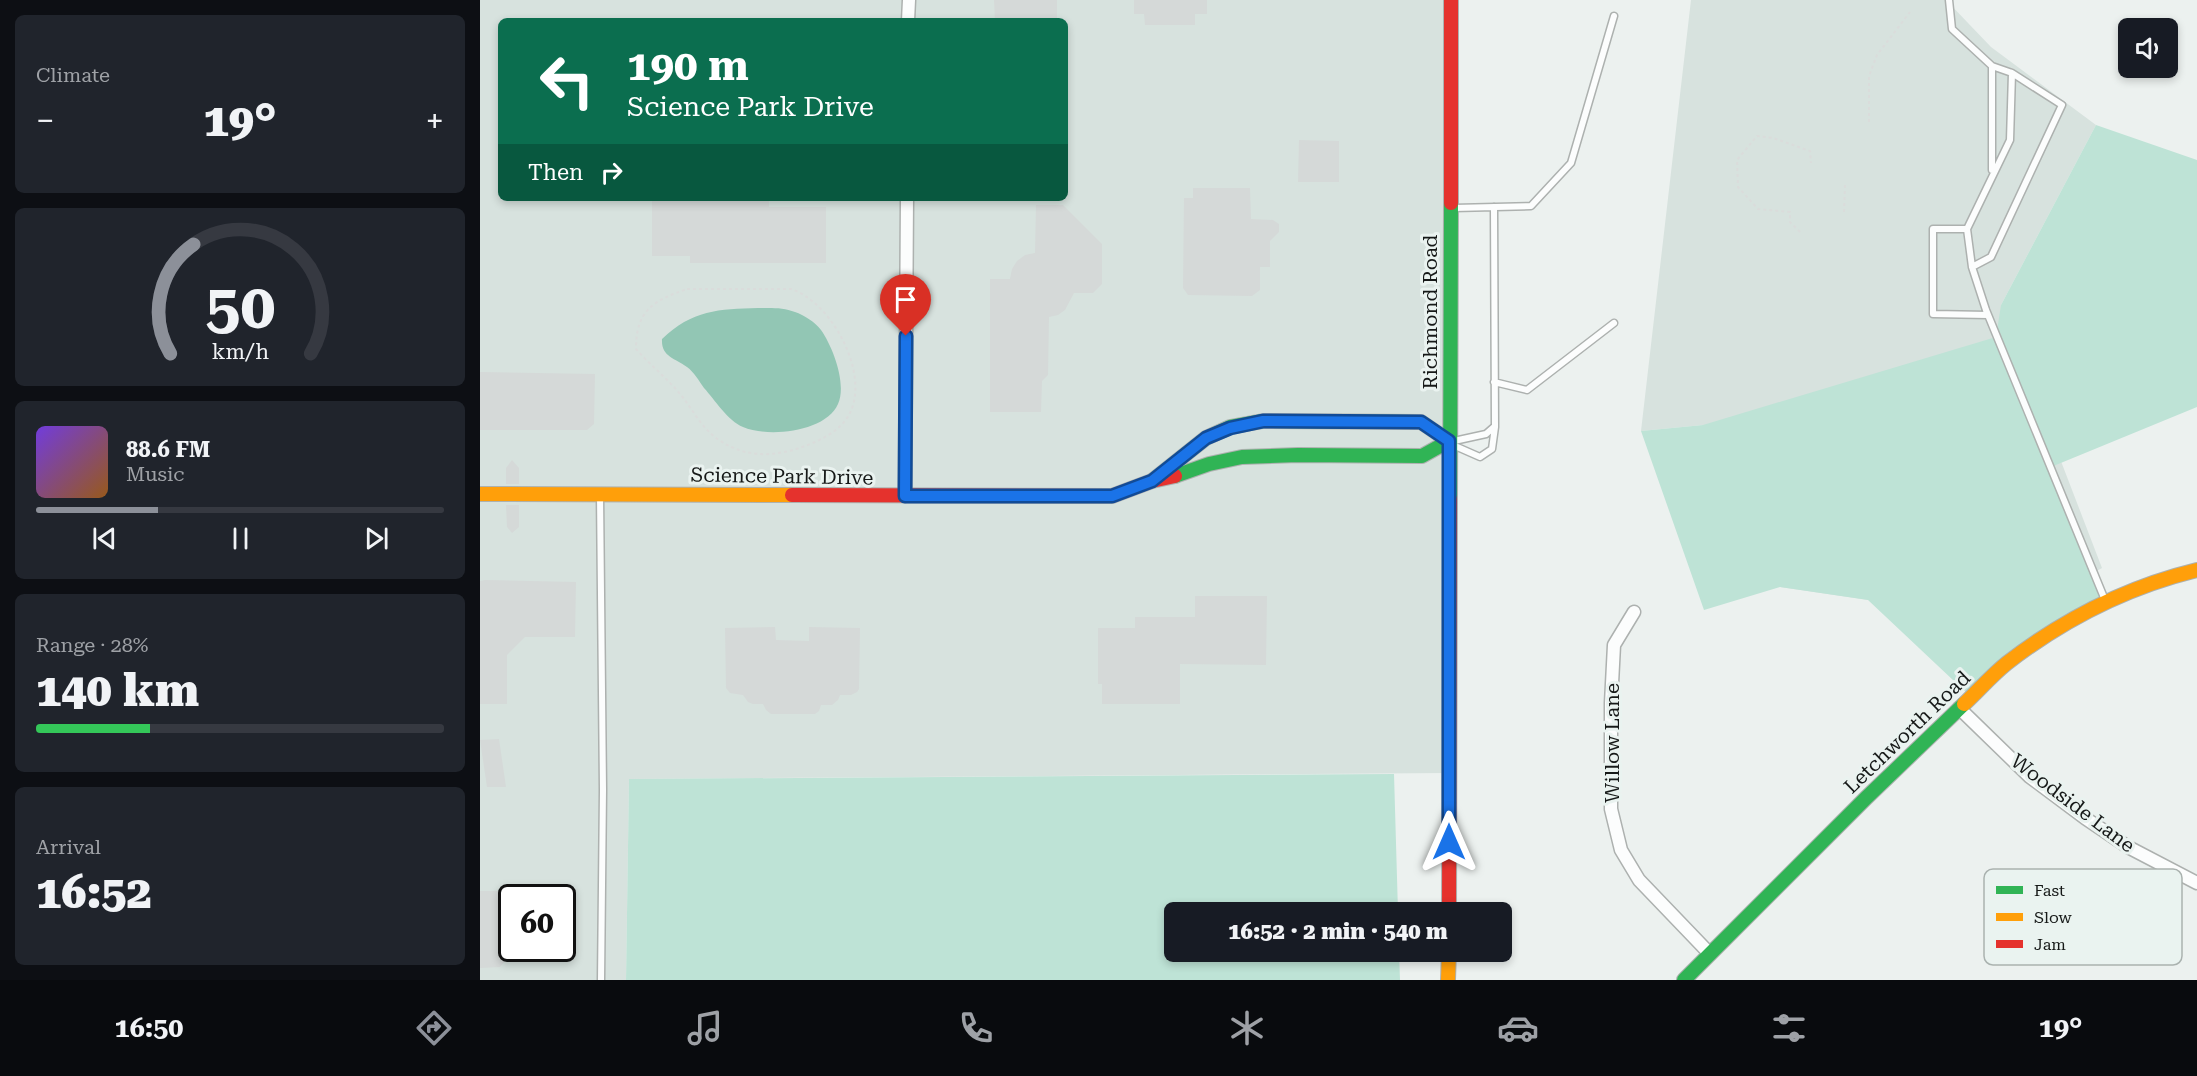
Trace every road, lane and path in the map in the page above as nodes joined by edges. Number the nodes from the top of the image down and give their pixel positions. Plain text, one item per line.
1 (909, 0) edge
2 (1451, 0) edge
3 (1949, 0) edge
4 (1911, 12) dead end
5 (1614, 16) dead end
6 (908, 18) edge
7 (1992, 66) junction
8 (2012, 73) junction
9 (1869, 122) dead end
10 (1811, 163) dead end
11 (1992, 174) junction
12 (1845, 185) dead end
13 (907, 201) edge
14 (1494, 207) junction
15 (1450, 208) junction
16 (1844, 212) dead end
17 (1967, 229) junction
18 (1800, 232) dead end
19 (1972, 267) junction
20 (1988, 315) junction
21 (1614, 323) dead end
22 (1494, 382) junction
23 (1495, 427) junction
24 (1449, 441) junction
25 (737, 450) joint
26 (1152, 481) junction
27 (480, 494) edge
28 (600, 495) junction
29 (905, 496) junction
30 (2197, 570) edge
31 (2106, 602) junction
32 (1634, 612) dead end
33 (1959, 708) junction
34 (2170, 869) edge
35 (2182, 875) edge
36 (2197, 883) edge
37 (1449, 902) edge
38 (1710, 954) junction
39 (1449, 962) edge
40 (601, 980) edge
41 (1449, 980) edge
42 (1684, 980) edge

1 - 6 street
2 - 15 street, Richmond Road
3 - 7 lane
4 - 9 path
5 - 14 lane
7 - 8 lane
7 - 11 lane
8 - 11 lane
8 - 19 lane
10 - 18 path
11 - 17 lane
12 - 16 path
13 - 29 street
14 - 15 lane
14 - 22 lane
15 - 24 street, Richmond Road
17 - 19 lane
17 - 20 lane
19 - 20 lane
20 - 31 lane
21 - 22 lane
22 - 23 lane
23 - 24 lane
23 - 24 lane
24 - 26 street, Science Park Drive
24 - 26 street, Science Park Drive
24 - 37 street, Richmond Road
25 - 25 path
26 - 29 street, Science Park Drive
27 - 28 street, Science Park Drive
28 - 29 street, Science Park Drive
28 - 40 lane
30 - 31 street, Letchworth Road
31 - 33 street, Letchworth Road
32 - 38 street, Willow Lane
33 - 34 street, Woodside Lane
33 - 38 street, Letchworth Road
35 - 36 street, Woodside Lane
38 - 42 street, Letchworth Road
39 - 41 street

